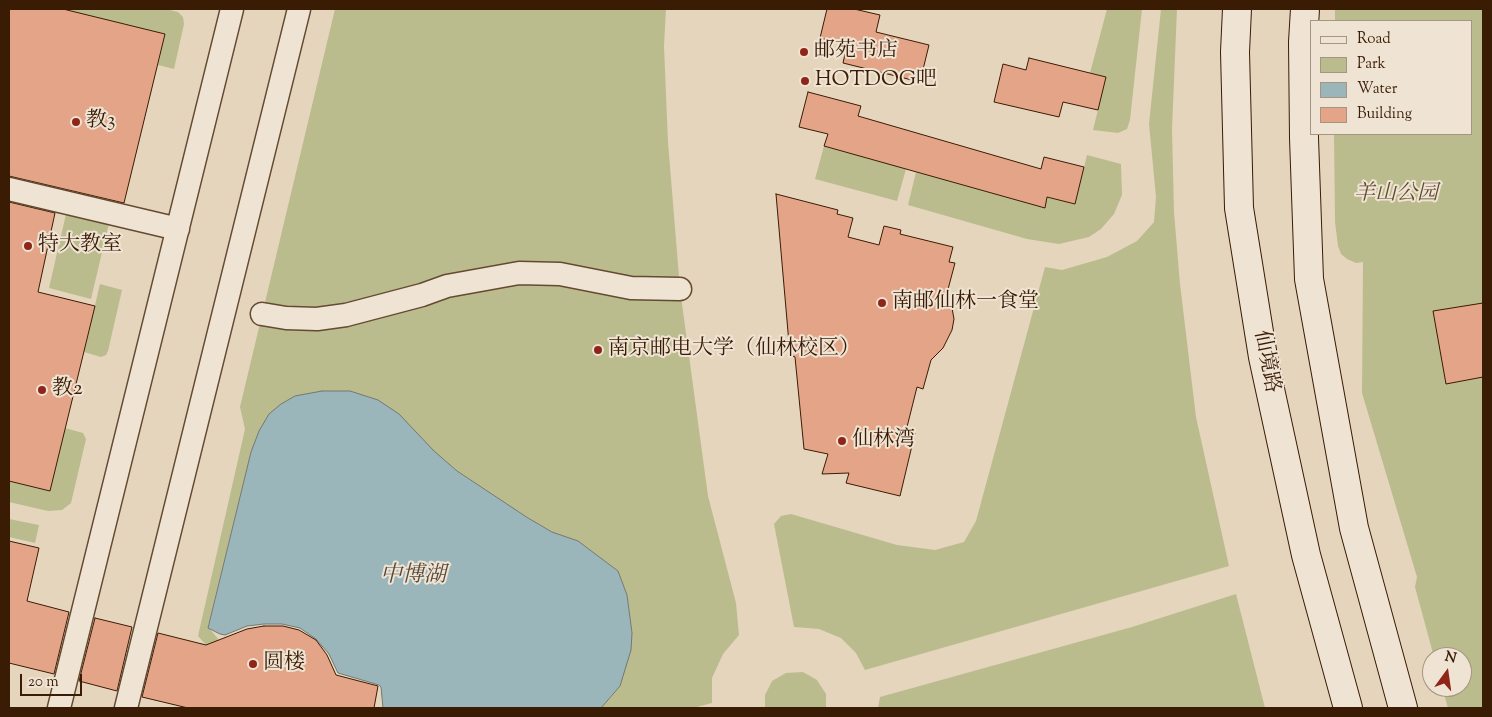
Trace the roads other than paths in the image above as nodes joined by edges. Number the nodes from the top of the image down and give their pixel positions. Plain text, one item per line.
1 (232, 9) edge
2 (299, 9) edge
3 (1237, 9) edge
4 (1305, 9) edge
5 (9, 189) edge
6 (178, 229) junction
7 (680, 289) dead end
8 (262, 314) dead end
9 (59, 708) edge
10 (126, 708) edge
11 (1348, 708) edge
12 (1403, 708) edge

1 - 6 street
2 - 10 street
3 - 11 main road, 仙境路
4 - 12 main road
5 - 6 street
6 - 9 street
7 - 8 street

